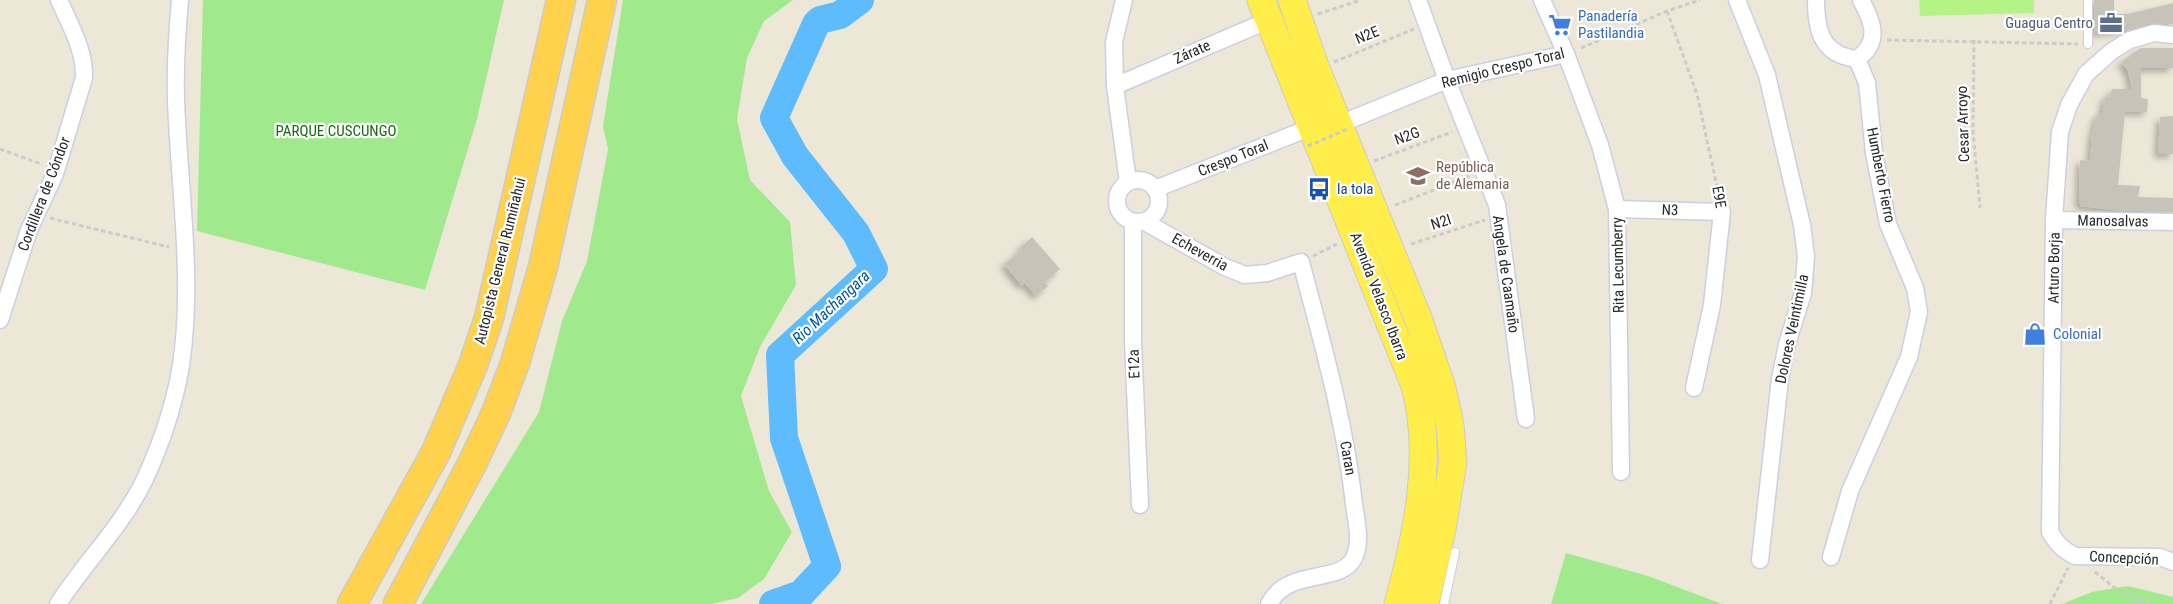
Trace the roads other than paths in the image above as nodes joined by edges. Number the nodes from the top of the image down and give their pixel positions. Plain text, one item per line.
1 (59, 0) edge
2 (180, 0) edge
3 (561, 0) edge
4 (602, 0) edge
5 (1124, 0) edge
6 (1418, 0) edge
7 (1542, 0) edge
8 (1737, 0) edge
9 (1816, 0) edge
10 (1861, 0) edge
11 (2088, 0) edge
12 (1265, 10) edge
13 (1295, 10) edge
14 (2173, 35) edge
15 (2088, 44) road end
16 (1566, 54) junction
17 (1857, 58) junction
18 (1447, 80) junction
19 (1115, 86) junction
20 (1345, 126) junction
21 (1310, 136) junction
22 (1128, 182) junction
23 (1155, 189) junction
24 (1617, 208) junction
25 (1722, 212) joint
26 (2054, 220) junction
27 (1139, 222) junction
28 (2173, 222) edge
29 (1301, 262) joint
30 (0, 320) edge
31 (1694, 388) dead end
32 (1526, 419) dead end
33 (1621, 472) dead end
34 (1140, 505) dead end
35 (1455, 552) dead end
36 (2075, 556) joint
37 (1831, 557) dead end
38 (1760, 560) dead end
39 (2173, 562) edge
40 (58, 604) edge
41 (352, 604) edge
42 (398, 604) edge
43 (1269, 604) edge
44 (1398, 604) edge
45 (1425, 604) edge
46 (1444, 604) edge

1 - 30 street, Cordillera de Cóndor
2 - 40 street
3 - 41 highway, Autopista General Rumiñahui
4 - 42 highway
5 - 19 street
6 - 18 street, Angela de Caamaño
7 - 16 street, Rita Lecumberry
8 - 38 street, Dolores Veintimilla
9 - 17 street
10 - 17 street
11 - 15 lane
12 - 19 street, Zárate
12 - 21 main road, Avenida Velasco Ibarra
13 - 20 main road, Avenida Velasco Ibarra
14 - 26 street, Arturo Borja
16 - 18 street, Remigio Crespo Toral
16 - 24 street, Rita Lecumberry
17 - 37 street, Humberto Fierro
18 - 20 street, Remigio Crespo Toral
18 - 32 street, Angela de Caamaño
19 - 22 street
20 - 45 main road, Avenida Velasco Ibarra
21 - 23 street, Crespo Toral
21 - 44 main road, Avenida Velasco Ibarra
22 - 23 street
22 - 27 street, Echeverria
23 - 27 street
24 - 25 street, N3
24 - 33 street, Rita Lecumberry
25 - 31 street, E9E
26 - 28 street, Manosalvas
26 - 36 street, Arturo Borja
27 - 29 street, Echeverria
27 - 34 street, E12a
29 - 43 street, Caran
35 - 46 lane
36 - 39 street, Concepción

